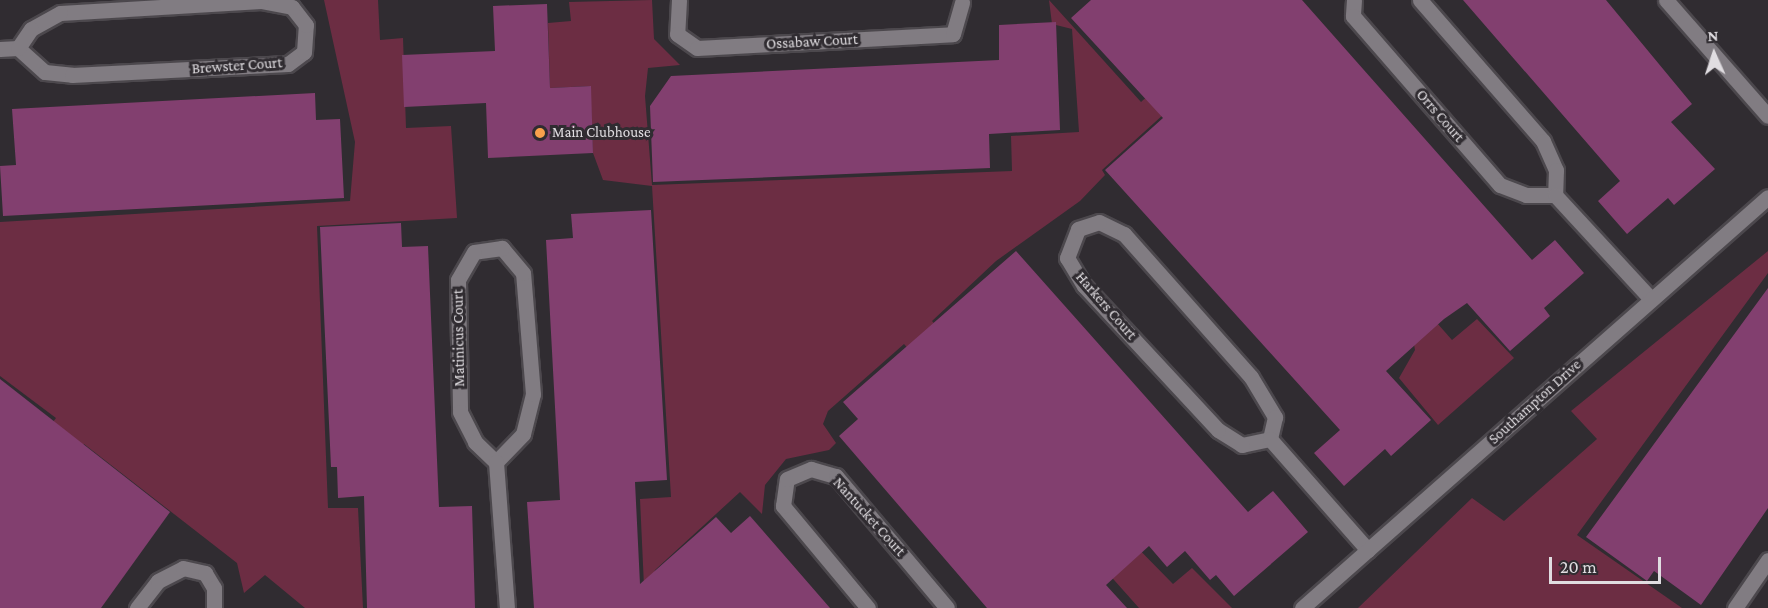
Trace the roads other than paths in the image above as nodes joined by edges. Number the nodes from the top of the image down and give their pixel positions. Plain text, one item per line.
1 (679, 0) edge
2 (1354, 0) edge
3 (1420, 0) edge
4 (1666, 0) edge
5 (963, 1) edge
6 (18, 48) junction
7 (0, 49) edge
8 (1768, 116) edge
9 (1555, 195) junction
10 (1768, 197) edge
11 (1651, 299) junction
12 (1270, 439) junction
13 (496, 462) junction
14 (1368, 550) junction
15 (1768, 560) edge
16 (137, 608) edge
17 (214, 608) edge
18 (507, 608) edge
19 (868, 608) edge
20 (947, 608) edge
21 (1302, 608) edge
22 (1735, 608) edge

1 - 5 street, Ossabaw Court
2 - 9 street, Orrs Court
3 - 9 street
4 - 8 street
6 - 6 street, Brewster Court
6 - 7 street
9 - 11 street
10 - 11 street, Southampton Drive
11 - 14 street, Southampton Drive
12 - 12 street, Harkers Court
12 - 14 street
13 - 13 street, Matinicus Court
13 - 18 street
14 - 21 street, Southampton Drive
15 - 22 street
16 - 17 street
19 - 20 street, Nantucket Court

